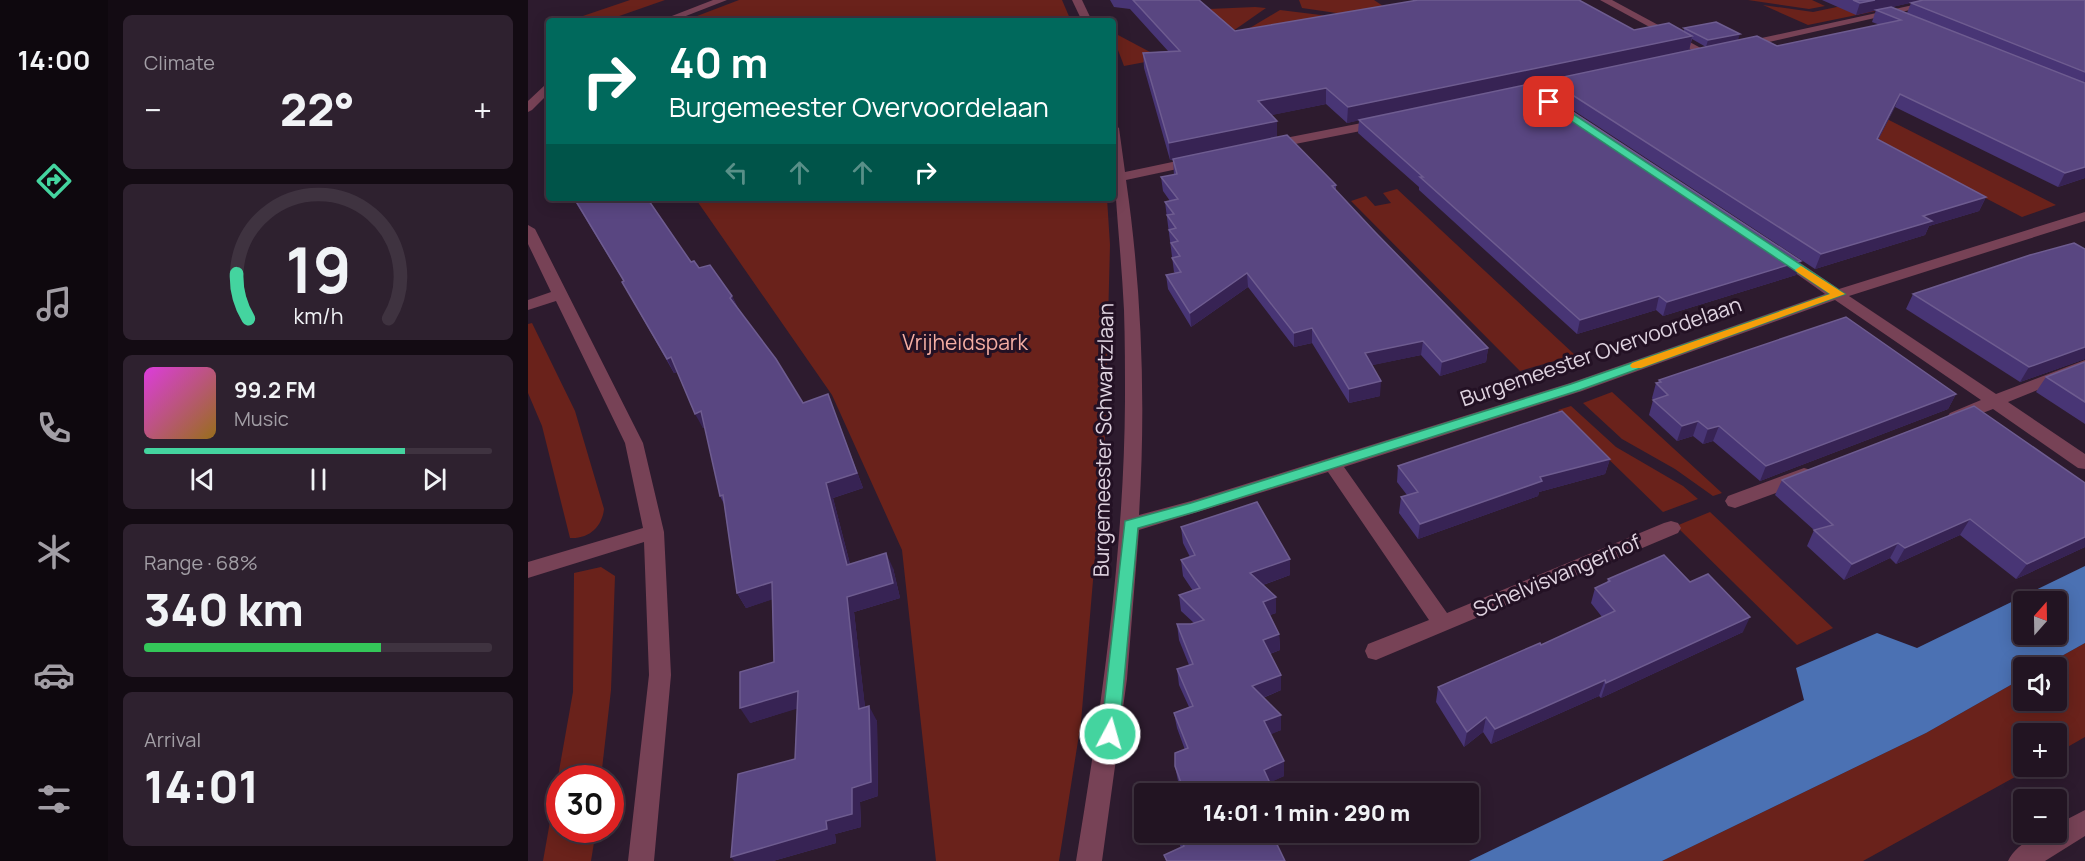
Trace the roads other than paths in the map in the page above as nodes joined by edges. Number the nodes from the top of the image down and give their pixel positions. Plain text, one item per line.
1 (722, 0) edge
2 (1077, 0) edge
3 (1605, 0) edge
4 (1949, 0) edge
5 (1888, 14) junction
6 (672, 18) edge
7 (1086, 18) edge
8 (1904, 20) edge
9 (1734, 47) edge
10 (1685, 57) edge
11 (1587, 78) edge
12 (546, 90) edge
13 (1532, 90) junction
14 (1498, 98) edge
15 (1549, 102) edge
16 (528, 108) edge
17 (1397, 120) edge
18 (1116, 146) edge
19 (1259, 148) edge
20 (1213, 158) edge
21 (1121, 177) junction
22 (2085, 216) edge
23 (528, 229) edge
24 (1771, 250) edge
25 (560, 294) junction
26 (1839, 294) junction
27 (528, 305) edge
28 (2085, 365) edge
29 (1995, 402) junction
30 (1939, 423) edge
31 (1332, 463) junction
32 (2085, 463) edge
33 (1819, 469) edge
34 (1735, 501) dead end
35 (1130, 525) junction
36 (1671, 528) dead end
37 (654, 532) junction
38 (528, 570) edge
39 (1443, 624) junction
40 (1376, 651) dead end
41 (2085, 822) edge
42 (641, 861) edge
43 (1089, 861) edge
44 (2021, 861) edge

1 - 6 street
2 - 7 street
3 - 10 street
4 - 5 street
5 - 8 street
5 - 9 street
11 - 13 street
12 - 16 street
13 - 14 street
13 - 15 street
17 - 19 street
18 - 21 street, Burgemeester Schwartzlaan
20 - 21 street
21 - 35 street, Burgemeester Schwartzlaan
22 - 26 street, Burgemeester Overvoordelaan
23 - 25 street
24 - 26 street
25 - 27 street
25 - 37 street
26 - 29 street
26 - 31 street, Burgemeester Overvoordelaan
28 - 29 street
29 - 30 street
29 - 32 street
31 - 35 street, Burgemeester Overvoordelaan
31 - 39 street
33 - 34 street
35 - 43 street, Burgemeester Schwartzlaan
36 - 39 street, Schelvisvangerhof
37 - 38 street
37 - 42 street
39 - 40 street, Schelvisvangerhof
41 - 44 street

